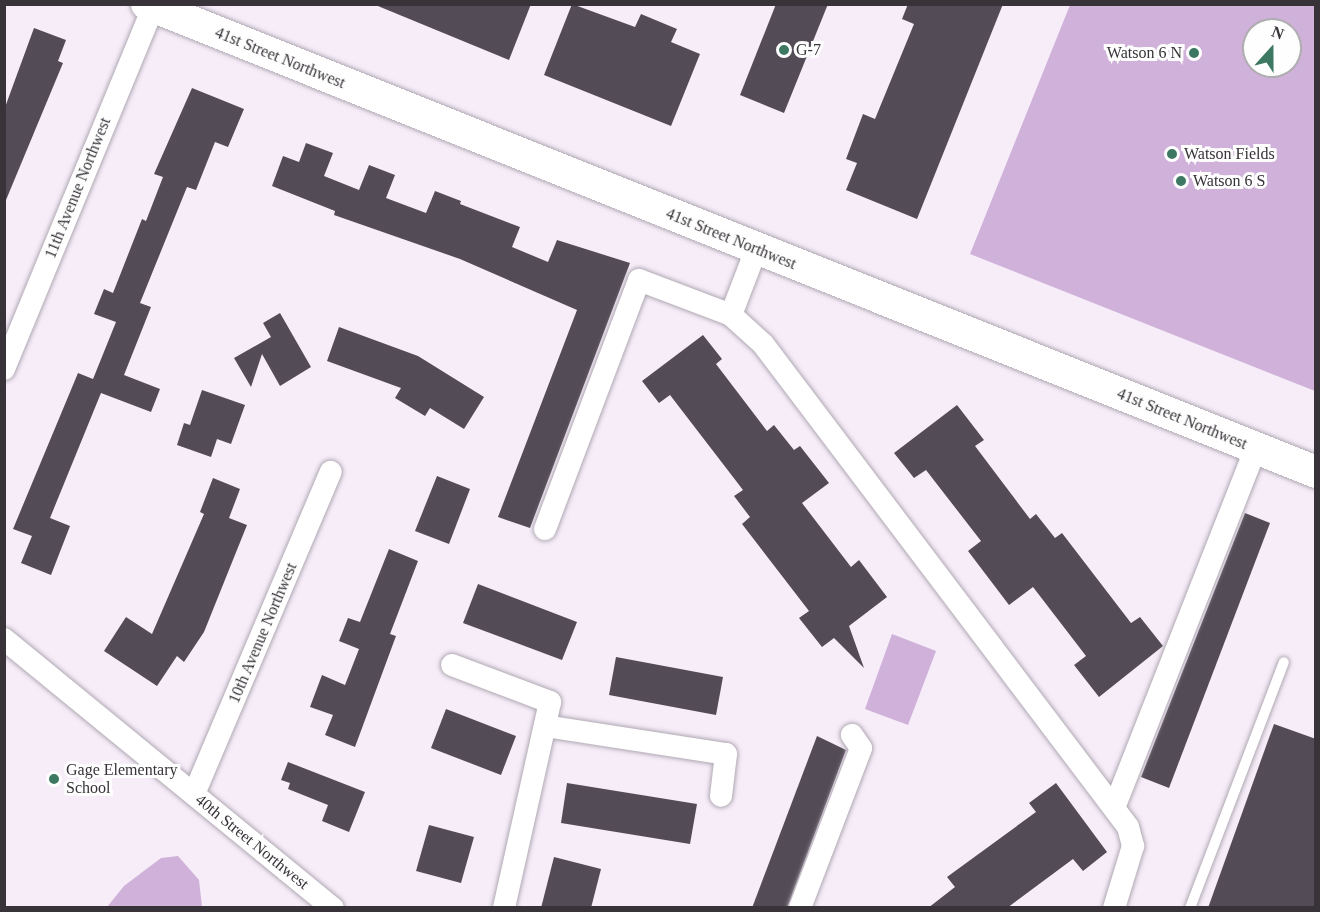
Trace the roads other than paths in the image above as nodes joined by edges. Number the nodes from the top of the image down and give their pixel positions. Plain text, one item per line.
1 (150, 6) edge
2 (756, 250) junction
3 (731, 315) junction
4 (4, 369) edge
5 (1256, 448) junction
6 (331, 472) dead end
7 (1316, 472) edge
8 (545, 529) dead end
9 (4, 639) edge
10 (1284, 662) dead end
11 (452, 665) dead end
12 (545, 726) junction
13 (852, 735) dead end
14 (194, 794) junction
15 (721, 796) dead end
16 (1114, 808) junction
17 (333, 908) edge
18 (504, 908) edge
19 (800, 908) edge
20 (1114, 908) edge
21 (1190, 908) edge

1 - 2 main road, 41st Street Northwest
1 - 4 street, 11th Avenue Northwest
2 - 3 street
2 - 5 main road, 41st Street Northwest
3 - 8 street
3 - 16 street
5 - 7 main road, 41st Street Northwest
5 - 16 street
6 - 14 street, 10th Avenue Northwest
9 - 14 street, 40th Street Northwest
10 - 21 lane
11 - 12 street
12 - 15 street
12 - 18 street
13 - 19 street
14 - 17 street, 40th Street Northwest
16 - 20 street

